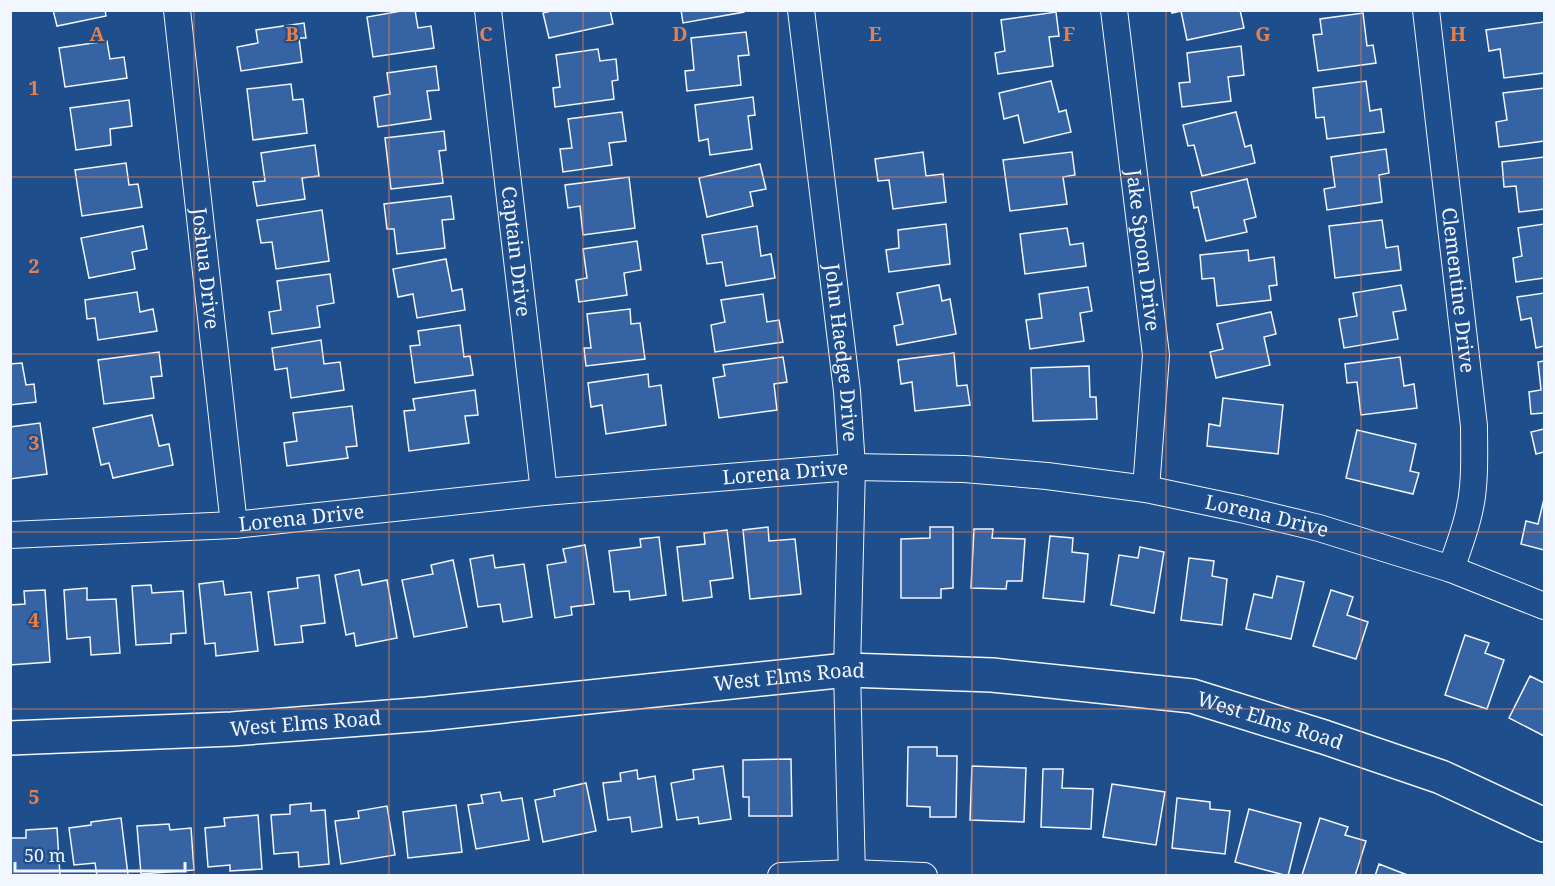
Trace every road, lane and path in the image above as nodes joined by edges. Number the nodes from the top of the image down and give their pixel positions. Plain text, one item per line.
1 (177, 10) edge
2 (488, 10) edge
3 (801, 10) edge
4 (1114, 10) edge
5 (1426, 10) edge
6 (852, 467) junction
7 (1146, 489) junction
8 (544, 492) junction
9 (234, 525) junction
10 (10, 535) edge
11 (1451, 569) junction
12 (1545, 606) edge
13 (847, 670) junction
14 (10, 738) edge
15 (1545, 825) edge
16 (852, 874) edge
17 (781, 876) edge
18 (924, 876) edge

1 - 9 street, Joshua Drive
2 - 8 street, Captain Drive
3 - 6 street, John Haedge Drive
4 - 7 street, Jake Spoon Drive
5 - 11 street, Clementine Drive
6 - 7 street, Lorena Drive
6 - 8 street, Lorena Drive
6 - 13 street, John Haedge Drive
7 - 11 street, Lorena Drive
8 - 9 street, Lorena Drive
9 - 10 street, Lorena Drive
11 - 12 street, Lorena Drive
13 - 14 main road, West Elms Road
13 - 15 main road, West Elms Road
13 - 16 street, John Haedge Drive
16 - 17 street
16 - 18 street

